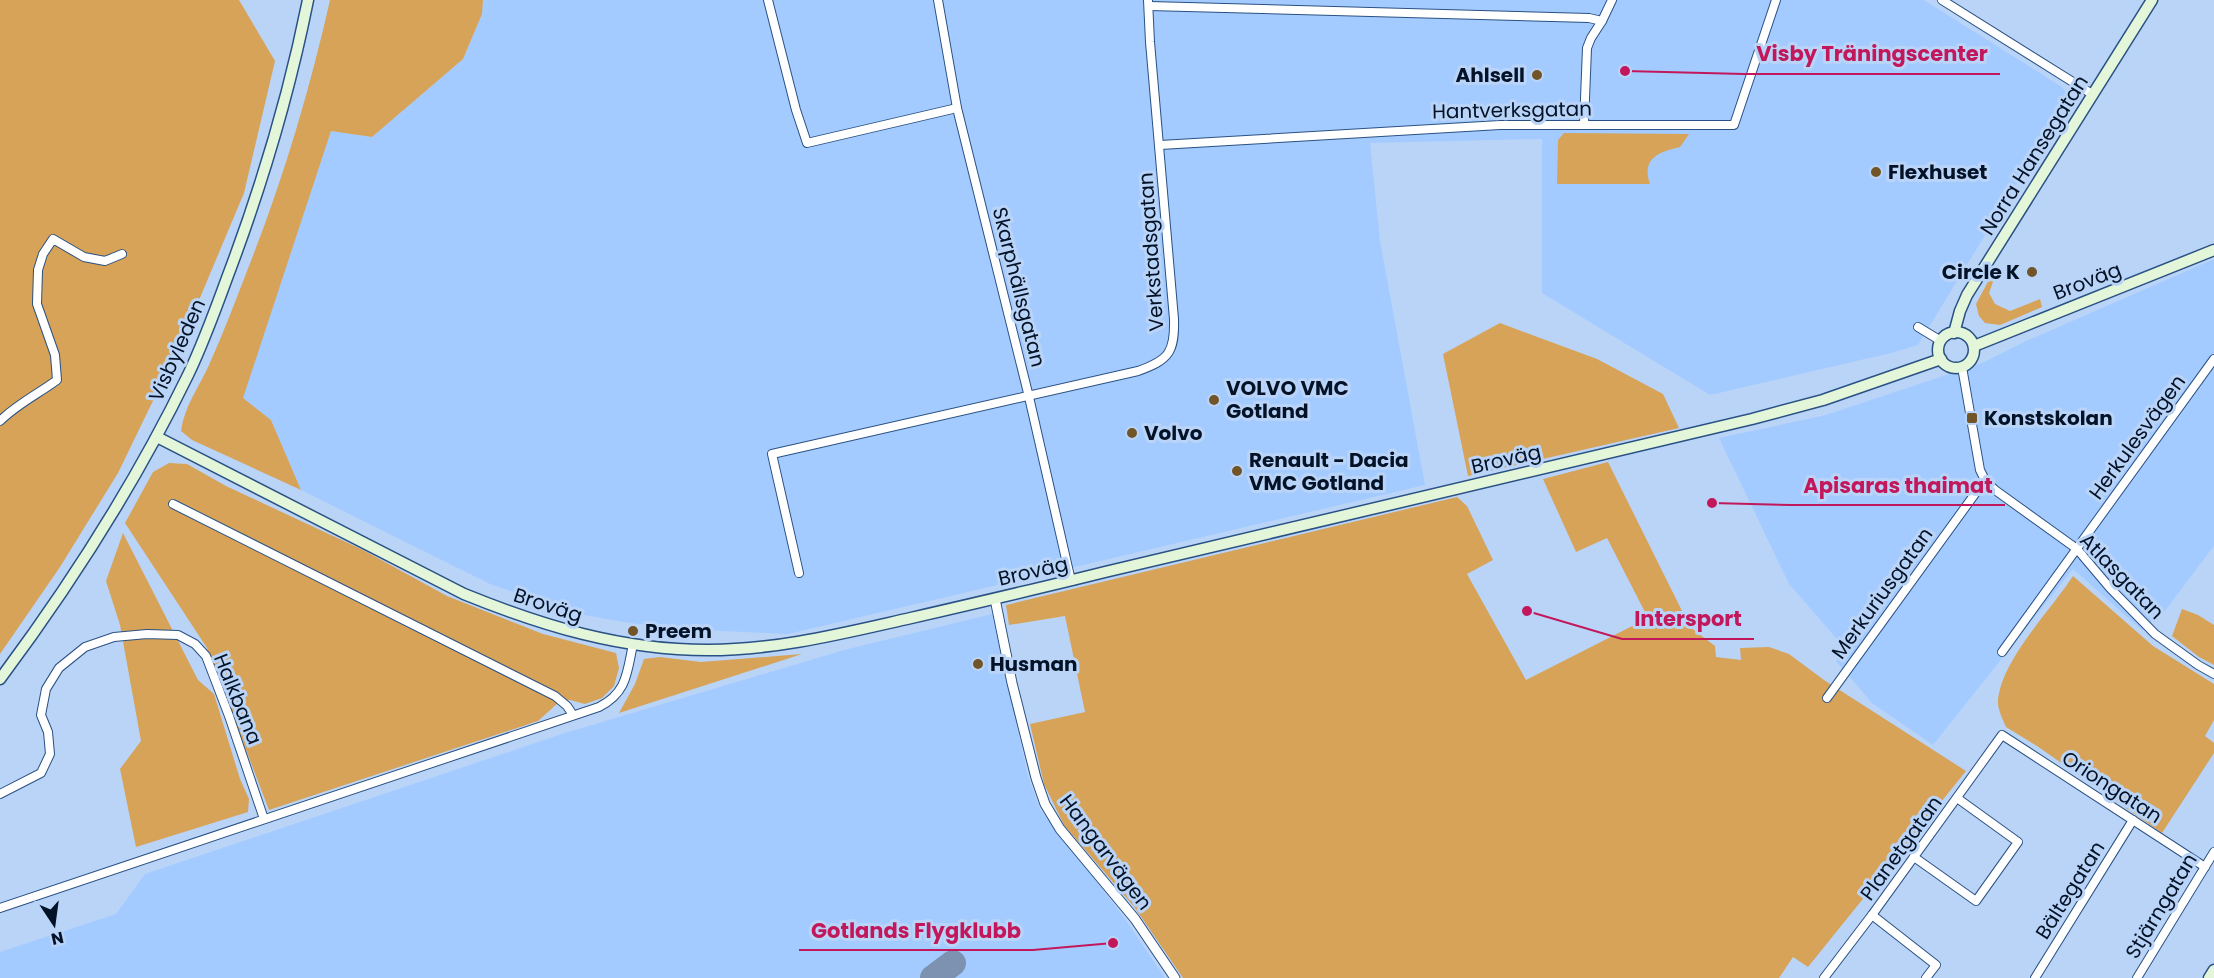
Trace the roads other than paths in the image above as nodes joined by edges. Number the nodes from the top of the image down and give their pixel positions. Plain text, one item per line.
1 (308, 0) edge
2 (768, 0) edge
3 (938, 0) edge
4 (1612, 0) edge
5 (1776, 0) edge
6 (1941, 0) edge
7 (2152, 0) edge
8 (1148, 3) edge
9 (1602, 21) junction
10 (2092, 94) junction
11 (957, 108) junction
12 (1584, 124) junction
13 (1160, 145) junction
14 (2214, 250) edge
15 (122, 254) dead end
16 (1918, 327) dead end
17 (1954, 333) junction
18 (1941, 341) junction
19 (1974, 346) junction
20 (1941, 359) junction
21 (2214, 359) edge
22 (1962, 368) junction
23 (1029, 397) junction
24 (0, 421) edge
25 (157, 438) junction
26 (1985, 480) junction
27 (173, 504) dead end
28 (2077, 549) junction
29 (799, 573) dead end
30 (1071, 581) junction
31 (995, 599) junction
32 (633, 644) junction
33 (2002, 652) dead end
34 (2214, 674) edge
35 (0, 679) edge
36 (1827, 698) dead end
37 (573, 715) junction
38 (2002, 735) joint
39 (0, 794) edge
40 (1957, 798) junction
41 (264, 819) junction
42 (2133, 820) junction
43 (2214, 852) edge
44 (1914, 857) junction
45 (2205, 867) junction
46 (0, 908) edge
47 (1872, 915) junction
48 (2214, 970) edge
49 (1826, 977) edge
50 (1175, 978) edge
51 (1926, 978) edge
52 (2034, 978) edge
53 (2137, 978) edge
54 (2209, 978) edge

1 - 25 main road, Visbyleden
2 - 11 street
3 - 11 street, Skarphällsgatan
4 - 9 street
5 - 12 street, Hantverksgatan
6 - 10 street
7 - 10 main road, Norra Hansegatan
8 - 9 street
8 - 13 street, Verkstadsgatan
9 - 12 street
10 - 17 main road, Norra Hansegatan
11 - 23 street, Skarphällsgatan
12 - 13 street, Hantverksgatan
13 - 23 street, Verkstadsgatan
14 - 19 main road, Broväg
15 - 24 street
16 - 18 street
17 - 18 main road
17 - 19 main road
18 - 20 main road
19 - 22 main road
20 - 22 main road
20 - 30 main road, Broväg
21 - 28 street, Herkulesvägen
22 - 26 street
23 - 29 street
23 - 30 street, Skarphällsgatan
25 - 32 main road, Broväg
25 - 35 main road, Visbyleden
26 - 28 street, Atlasgatan
26 - 36 street, Merkuriusgatan
27 - 37 street
28 - 33 street, Herkulesvägen
28 - 34 street, Atlasgatan
30 - 31 main road, Broväg
31 - 32 main road, Broväg
31 - 50 street, Hangarvägen
32 - 37 street
37 - 41 street
38 - 40 street, Planetgatan
38 - 42 street, Oriongatan
39 - 41 street, Halkbana
40 - 44 street, Planetgatan
40 - 44 street
41 - 46 street
42 - 45 street, Oriongatan
42 - 52 street, Bältegatan
43 - 45 street, Stjärngatan
44 - 47 street, Planetgatan
45 - 53 street, Stjärngatan
47 - 49 street, Planetgatan
47 - 51 street
48 - 54 main road

